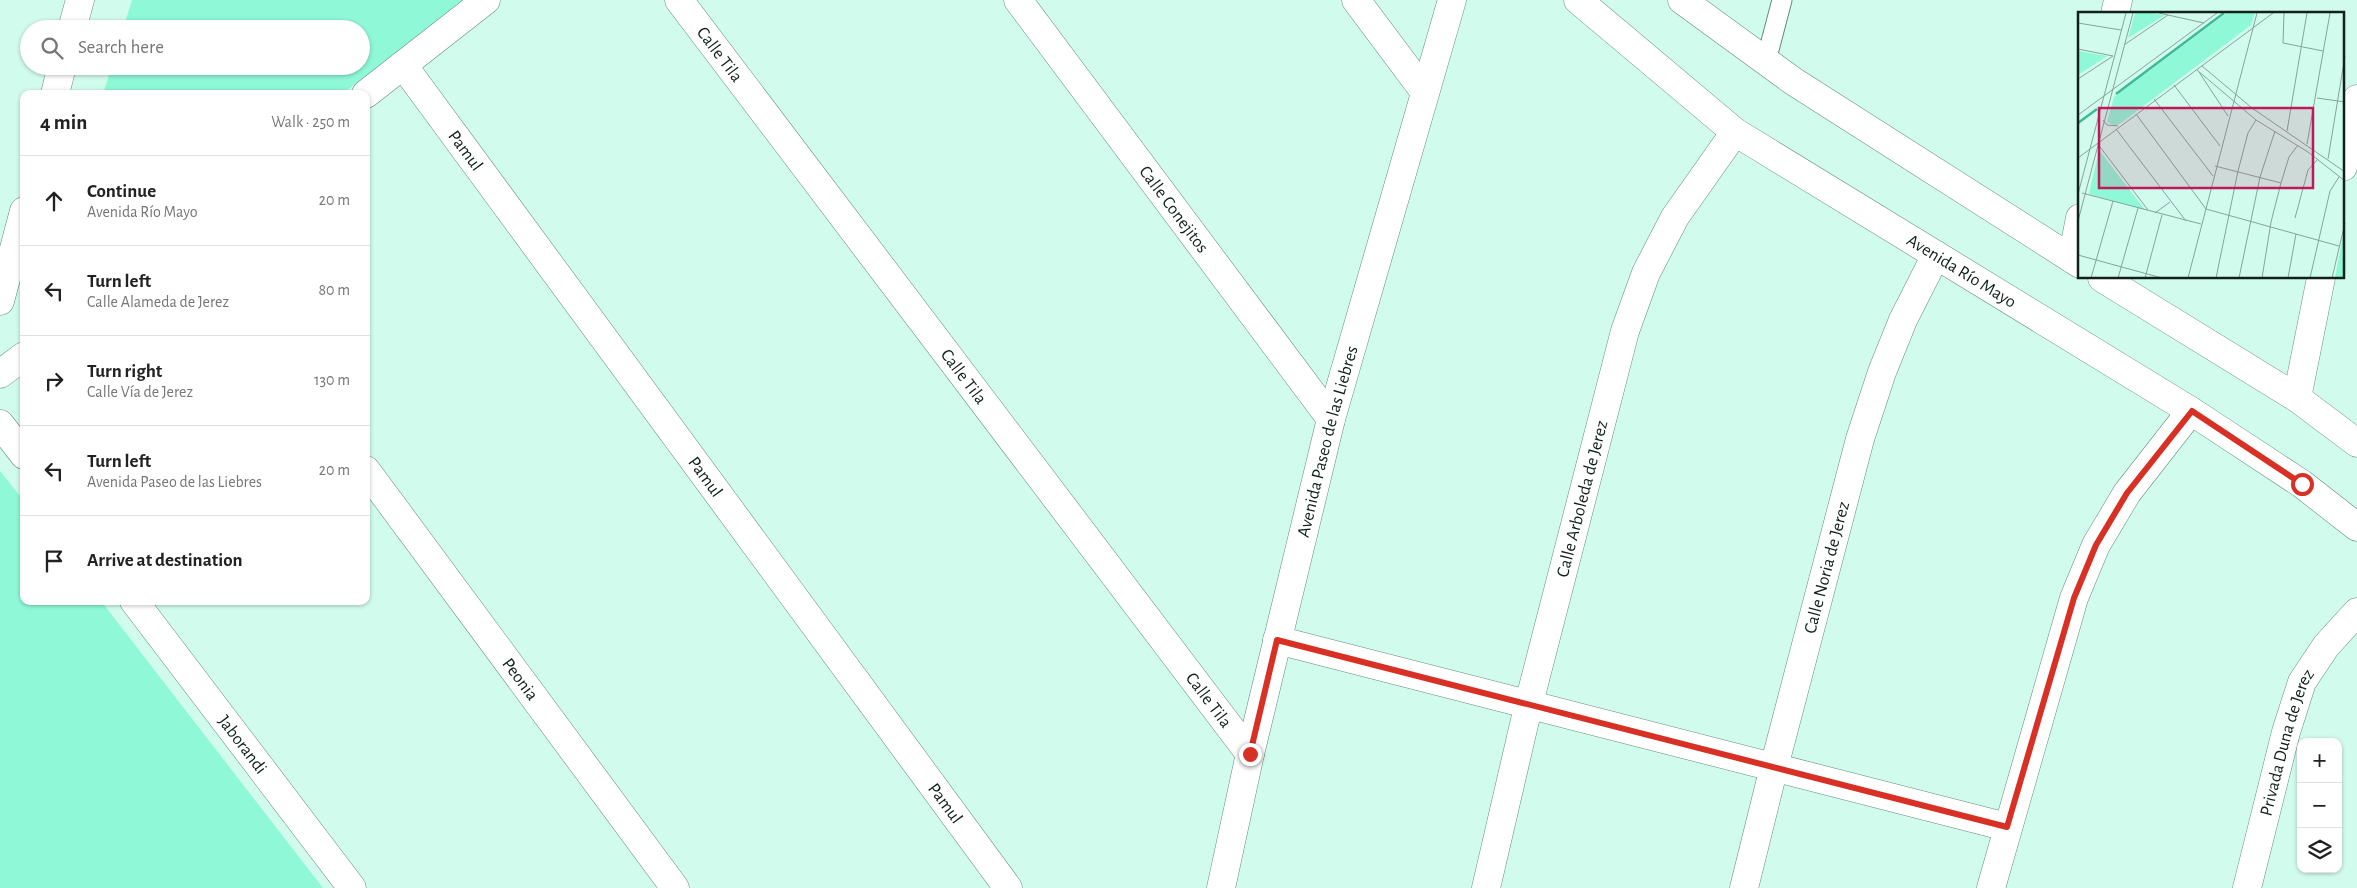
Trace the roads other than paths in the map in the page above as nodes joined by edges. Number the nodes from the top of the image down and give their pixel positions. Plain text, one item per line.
1 (80, 0) edge
2 (486, 0) edge
3 (679, 0) edge
4 (1018, 0) edge
5 (1356, 0) edge
6 (1452, 0) edge
7 (1578, 0) edge
8 (1682, 0) edge
9 (1782, 0) edge
10 (74, 20) edge
11 (1766, 61) junction
12 (403, 65) junction
13 (60, 75) edge
14 (56, 90) edge
15 (370, 91) edge
16 (1424, 91) junction
17 (2357, 98) edge
18 (1735, 132) junction
19 (2344, 162) edge
20 (20, 225) edge
21 (2078, 240) edge
22 (1936, 255) junction
23 (2076, 261) edge
24 (2104, 279) edge
25 (2321, 279) edge
26 (0, 301) edge
27 (20, 359) edge
28 (0, 374) edge
29 (2297, 398) junction
30 (2192, 411) junction
31 (1331, 419) junction
32 (0, 424) edge
33 (2357, 443) edge
34 (20, 450) edge
35 (370, 475) edge
36 (2357, 527) edge
37 (137, 605) edge
38 (2357, 612) edge
39 (1277, 640) junction
40 (1529, 703) junction
41 (1250, 754) junction
42 (1774, 767) junction
43 (2007, 827) junction
44 (352, 888) edge
45 (674, 888) edge
46 (1008, 888) edge
47 (1221, 888) edge
48 (1486, 888) edge
49 (1744, 888) edge
50 (1991, 888) edge
51 (2247, 888) edge

1 - 10 street
2 - 12 street
3 - 41 street, Calle Tila
4 - 31 street, Calle Conejitos
5 - 16 street
6 - 16 street, Avenida Paseo de las Liebres
7 - 18 street, Avenida Río Mayo
8 - 11 street
9 - 11 lane
11 - 23 street
12 - 15 street
12 - 46 street, Pamul
13 - 14 street
16 - 31 street, Avenida Paseo de las Liebres
17 - 19 street
18 - 22 street, Avenida Río Mayo
18 - 40 street, Calle Arboleda de Jerez
20 - 26 street
21 - 23 street
22 - 30 street, Avenida Río Mayo
22 - 42 street, Calle Noria de Jerez
24 - 29 street
25 - 29 street
27 - 28 street
29 - 33 street
30 - 36 street, Avenida Río Mayo
30 - 43 street
31 - 39 street, Avenida Paseo de las Liebres
32 - 34 street
35 - 45 street, Peonia
37 - 44 street, Jaborandi
38 - 51 street, Privada Duna de Jerez
39 - 40 street
39 - 41 street, Avenida Paseo de las Liebres
40 - 42 street
40 - 48 street, Calle Arboleda de Jerez
41 - 47 street, Avenida Paseo de las Liebres
42 - 43 street
42 - 49 street, Calle Noria de Jerez
43 - 50 street

